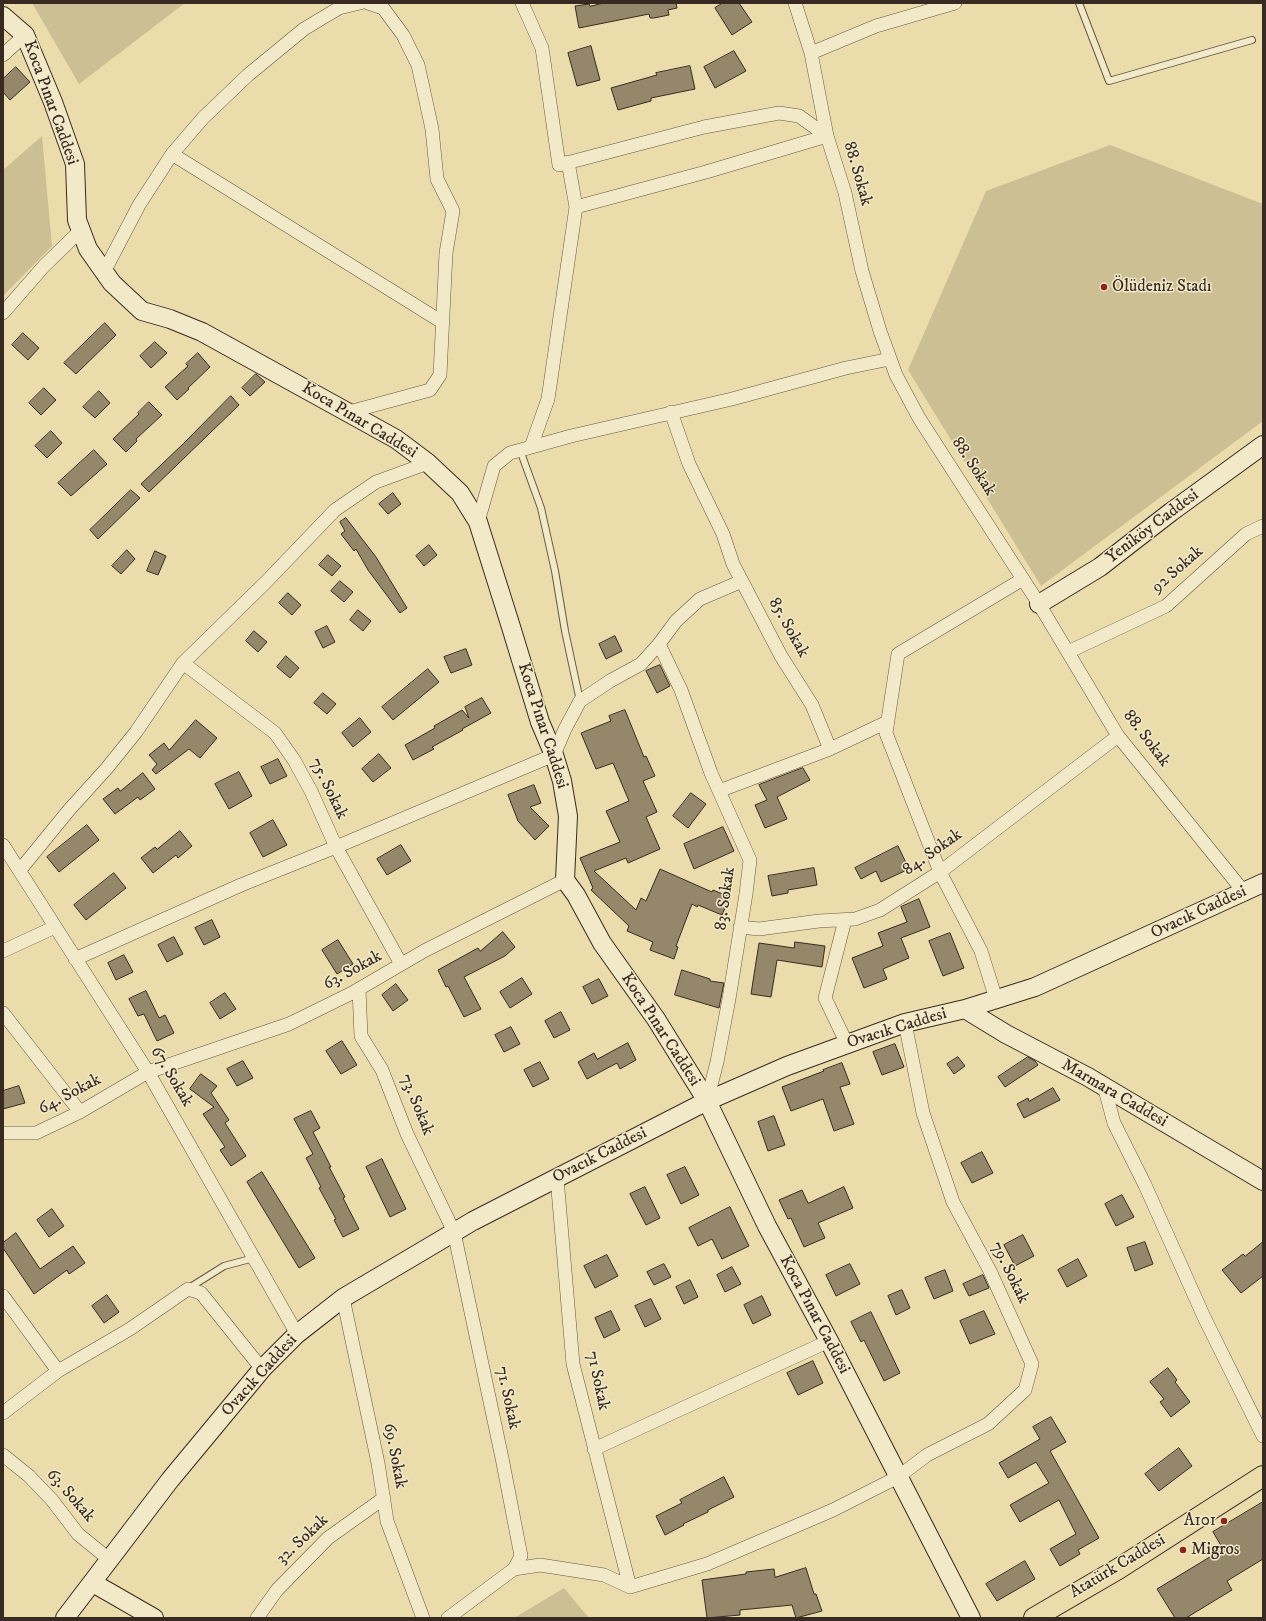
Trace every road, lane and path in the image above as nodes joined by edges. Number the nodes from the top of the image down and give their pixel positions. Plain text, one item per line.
1 (360, 3) edge
2 (368, 3) edge
3 (522, 3) edge
4 (795, 3) edge
5 (955, 3) edge
6 (1079, 3) edge
7 (3, 16) edge
8 (25, 34) junction
9 (1252, 40) dead end
10 (811, 53) junction
11 (3, 54) edge
12 (827, 136) junction
13 (172, 154) junction
14 (568, 162) junction
15 (576, 207) junction
16 (81, 230) junction
17 (104, 272) junction
18 (3, 313) edge
19 (442, 322) junction
20 (890, 359) junction
21 (349, 412) junction
22 (671, 412) junction
23 (1263, 445) edge
24 (526, 449) junction
25 (428, 463) junction
26 (478, 522) junction
27 (1263, 526) edge
28 (1023, 579) junction
29 (742, 581) junction
30 (1039, 604) junction
31 (659, 644) junction
32 (1068, 652) junction
33 (183, 662) junction
34 (580, 701) junction
35 (888, 722) junction
36 (1118, 736) junction
37 (830, 749) junction
38 (554, 755) junction
39 (719, 791) junction
40 (3, 845) edge
41 (336, 847) junction
42 (20, 870) junction
43 (940, 872) junction
44 (565, 880) junction
45 (1263, 883) edge
46 (1244, 892) junction
47 (845, 920) junction
48 (55, 927) junction
49 (740, 928) junction
50 (3, 951) edge
51 (75, 960) junction
52 (401, 964) junction
53 (359, 989) junction
54 (996, 999) junction
55 (965, 1009) junction
56 (3, 1013) edge
57 (905, 1023) junction
58 (847, 1044) junction
59 (148, 1072) junction
60 (1104, 1086) junction
61 (706, 1101) junction
62 (80, 1112) junction
63 (3, 1133) edge
64 (557, 1178) junction
65 (1263, 1181) edge
66 (454, 1232) junction
67 (254, 1258) junction
68 (188, 1289) junction
69 (3, 1296) edge
70 (343, 1298) junction
71 (297, 1334) junction
72 (829, 1341) junction
73 (262, 1369) junction
74 (58, 1371) junction
75 (3, 1413) edge
76 (1263, 1436) edge
77 (594, 1448) junction
78 (3, 1455) edge
79 (1263, 1476) edge
80 (898, 1477) junction
81 (384, 1498) junction
82 (110, 1560) junction
83 (514, 1570) junction
84 (93, 1583) junction
85 (630, 1587) junction
86 (66, 1618) edge
87 (154, 1618) edge
88 (257, 1618) edge
89 (423, 1618) edge
90 (448, 1618) edge
91 (971, 1618) edge
92 (1034, 1618) edge

1 - 13 street
2 - 19 street
3 - 14 street
4 - 10 street, 88. Sokak
5 - 10 street
6 - 9 lane
7 - 8 street, Koca Pınar Caddesi
8 - 11 street
8 - 16 street, Koca Pınar Caddesi
10 - 12 street, 88. Sokak
12 - 14 street
12 - 15 street
12 - 20 street, 88. Sokak
13 - 17 street
13 - 19 street
14 - 15 street
15 - 24 street
16 - 17 street, Koca Pınar Caddesi
16 - 18 street
17 - 21 street, Koca Pınar Caddesi
19 - 21 street
20 - 22 street
20 - 28 street, 88. Sokak
21 - 25 street, Koca Pınar Caddesi
22 - 24 street
22 - 29 street, 85. Sokak
23 - 30 street, Yeniköy Caddesi
24 - 26 street
24 - 34 lane
25 - 26 street, Koca Pınar Caddesi
25 - 33 street
26 - 38 street, Koca Pınar Caddesi
27 - 32 street, 92 Sokak
28 - 30 street, 88. Sokak
28 - 35 street
29 - 31 street
29 - 37 street, 85. Sokak
30 - 32 street, 88. Sokak
31 - 34 street
31 - 39 street, 83. Sokak
32 - 36 street, 88. Sokak
33 - 41 street, 75. Sokak
33 - 42 street
34 - 38 street
35 - 37 street
35 - 43 street
36 - 43 street, 84. Sokak
36 - 46 street, 88. Sokak
37 - 39 street
38 - 41 street
38 - 44 street, Koca Pınar Caddesi
39 - 49 street, 83. Sokak
40 - 42 street, 67. Sokak
41 - 51 street
41 - 52 street, 75. Sokak
42 - 48 street, 67. Sokak
43 - 47 street, 84. Sokak
43 - 54 street
44 - 52 street, 63. Sokak
44 - 61 street, Koca Pınar Caddesi
45 - 46 street, Ovacık Caddesi
46 - 54 street, Ovacık Caddesi
47 - 49 street, 84. Sokak
47 - 58 street
48 - 50 street
48 - 51 street, 67. Sokak
49 - 61 street, 83. Sokak
51 - 59 street, 67. Sokak
52 - 53 street, 63. Sokak
53 - 59 street, 63. Sokak
53 - 66 street, 73. Sokak
54 - 55 street, Ovacık Caddesi
55 - 57 street, Ovacık Caddesi
55 - 60 street, Marmara Caddesi
56 - 62 street
57 - 58 street, Ovacık Caddesi
57 - 80 street, 79. Sokak
58 - 61 street, Ovacık Caddesi
59 - 62 street, 64. Sokak
59 - 67 street, 67. Sokak
60 - 65 street, Marmara Caddesi
60 - 76 street
61 - 64 street, Ovacık Caddesi
61 - 72 street, Koca Pınar Caddesi
62 - 63 street, 64. Sokak
64 - 66 street, Ovacık Caddesi
64 - 77 street, 71 Sokak
66 - 70 street, Ovacık Caddesi
66 - 83 street, 71. Sokak
67 - 68 lane
67 - 71 street, 67. Sokak
68 - 73 street
68 - 74 street
69 - 74 street
70 - 71 street, Ovacık Caddesi
70 - 81 street, 69. Sokak
71 - 73 street, Ovacık Caddesi
72 - 77 street
72 - 80 street, Koca Pınar Caddesi
73 - 82 street, Ovacık Caddesi
74 - 75 street
77 - 85 street, 71 Sokak
78 - 82 street, 63. Sokak
79 - 92 main road, Atatürk Caddesi
80 - 85 street, 79. Sokak
80 - 91 street, Koca Pınar Caddesi
81 - 88 street, 32. Sokak
81 - 89 street, 69. Sokak
82 - 84 street, Ovacık Caddesi
83 - 85 street
83 - 90 street
84 - 86 street, Ovacık Caddesi
84 - 87 street

